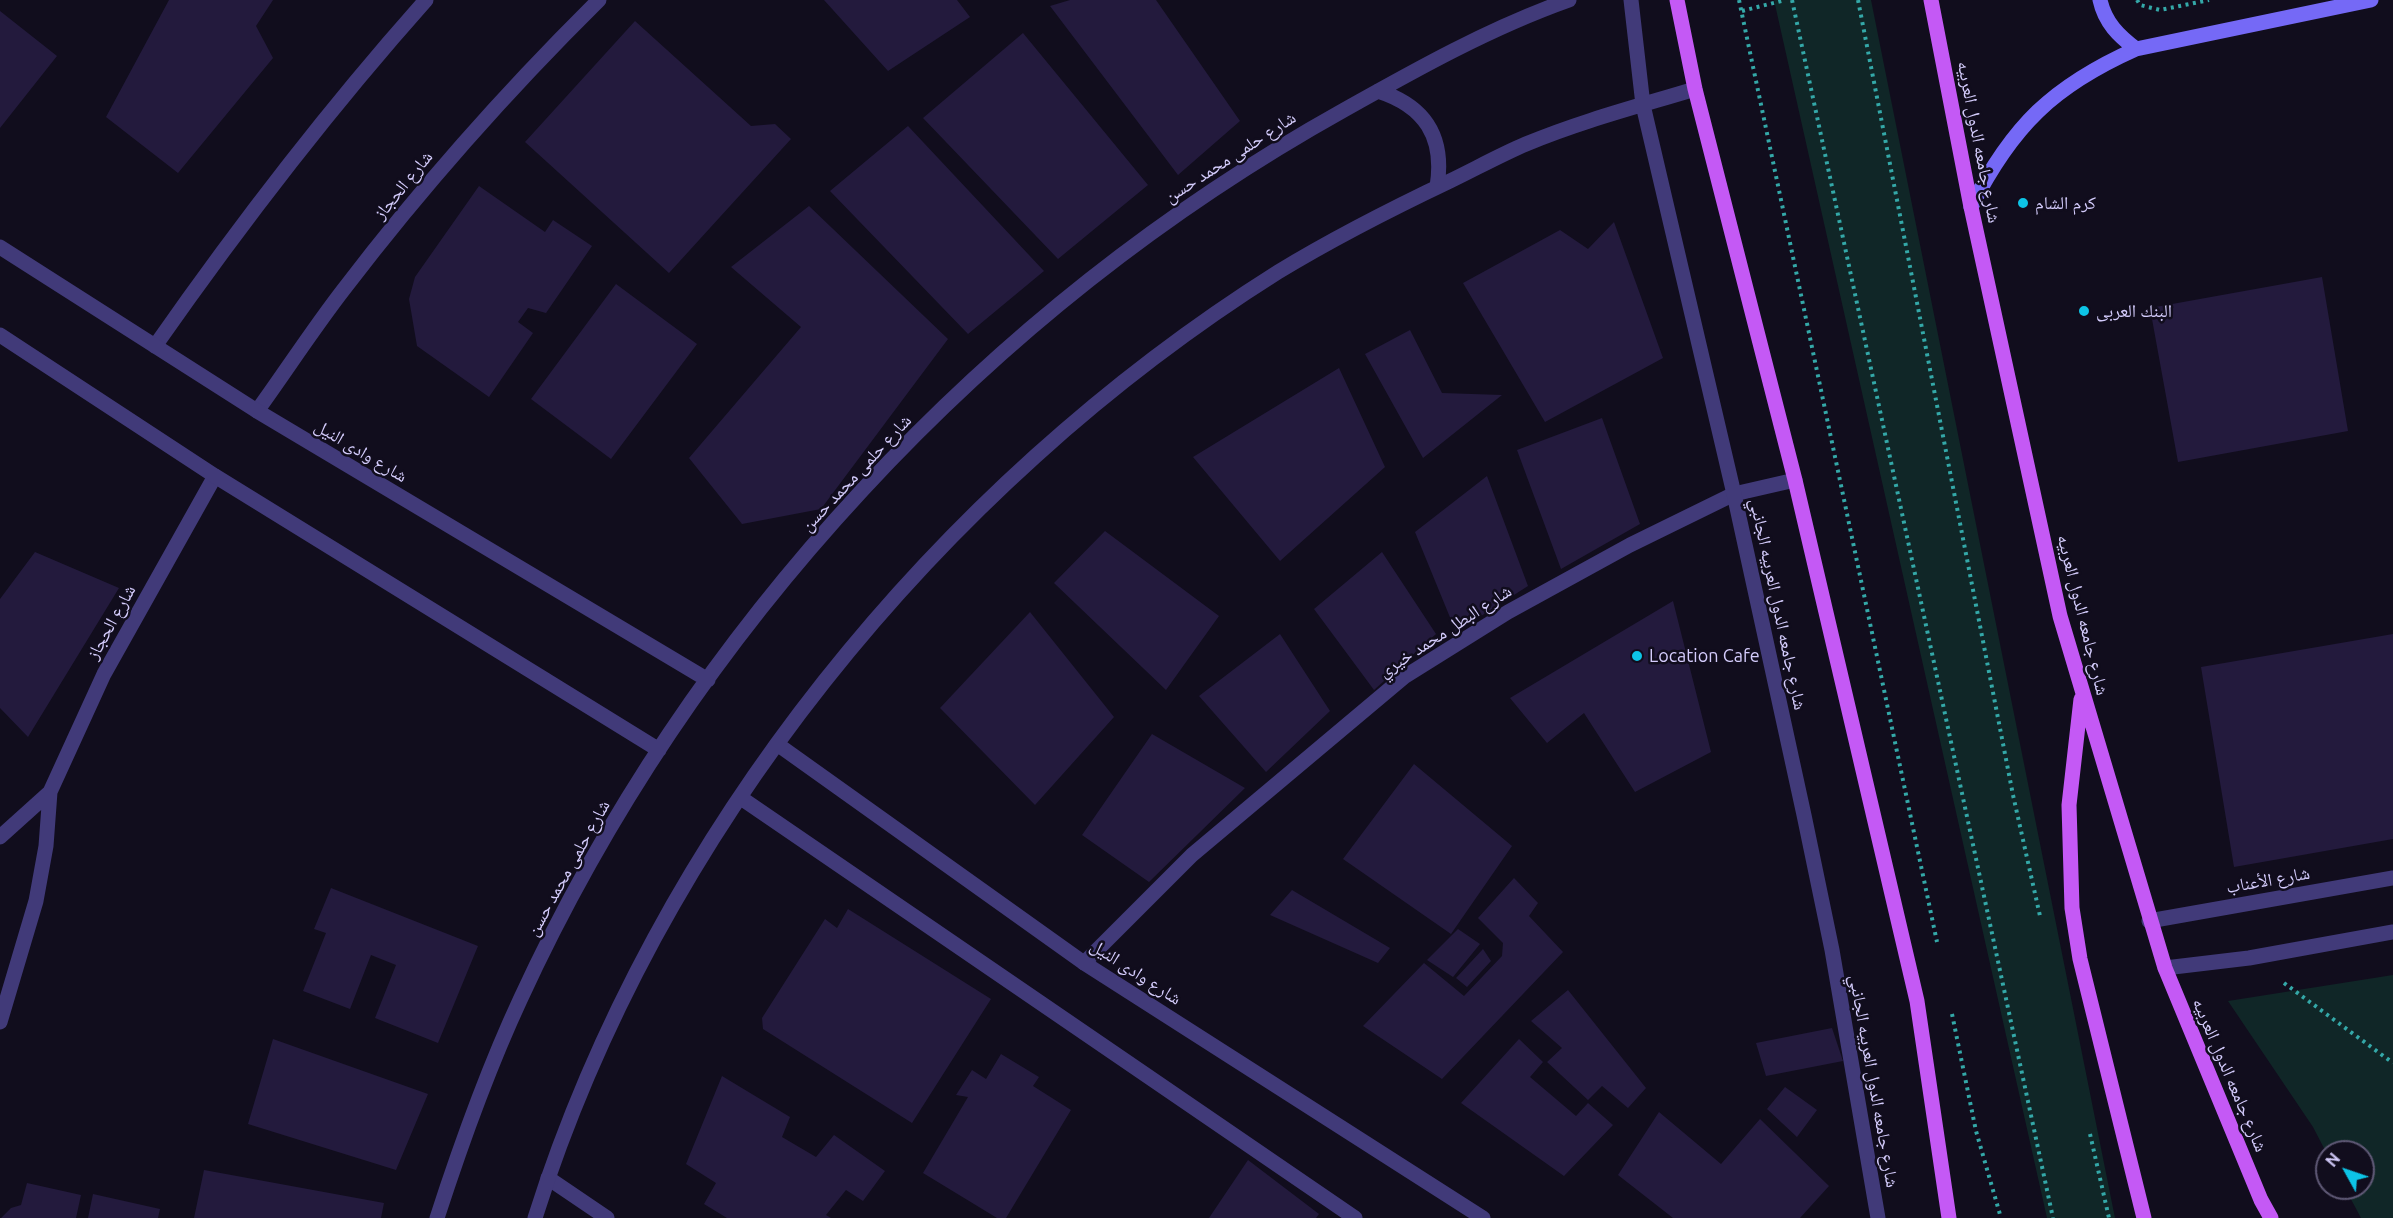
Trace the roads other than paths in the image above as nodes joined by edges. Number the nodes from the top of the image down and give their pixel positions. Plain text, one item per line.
1 (426, 0) edge
2 (599, 0) edge
3 (1569, 0) edge
4 (1631, 0) edge
5 (1677, 0) edge
6 (1931, 0) edge
7 (2100, 0) edge
8 (2371, 0) edge
9 (2136, 49) junction
10 (1695, 89) junction
11 (1378, 91) junction
12 (1643, 105) junction
13 (1437, 187) junction
14 (1971, 207) junction
15 (0, 247) edge
16 (0, 335) edge
17 (155, 346) junction
18 (257, 411) junction
19 (215, 476) junction
20 (1796, 480) junction
21 (1734, 494) junction
22 (708, 680) junction
23 (2082, 694) junction
24 (777, 744) junction
25 (659, 750) junction
26 (50, 792) junction
27 (741, 798) junction
28 (0, 837) edge
29 (2393, 879) edge
30 (2149, 921) junction
31 (2393, 932) edge
32 (1084, 963) junction
33 (2165, 968) junction
34 (0, 1022) edge
35 (548, 1178) junction
36 (437, 1218) edge
37 (535, 1218) edge
38 (607, 1218) edge
39 (1354, 1218) edge
40 (1483, 1218) edge
41 (1878, 1218) edge
42 (1951, 1218) edge
43 (2144, 1218) edge
44 (2271, 1218) edge

1 - 17 street
2 - 18 street, شارع الحجاز
3 - 11 street, شارع حلمى محمد حسن
4 - 12 street, شارع جامعه الدول العربيه الجانبي
5 - 10 main road
6 - 14 main road, شارع جامعه الدول العربيه
7 - 9 main road
8 - 9 main road
9 - 14 main road
10 - 12 street
10 - 20 main road
11 - 13 street
11 - 22 street, شارع حلمى محمد حسن
12 - 13 street
12 - 21 street, شارع جامعه الدول العربيه الجانبي
13 - 24 street
14 - 23 main road, شارع جامعه الدول العربيه
15 - 17 street, شارع وادى النيل
16 - 19 street
17 - 18 street, شارع وادى النيل
18 - 22 street, شارع وادى النيل
19 - 25 street
19 - 26 street, شارع الحجاز
20 - 21 street, شارع البطل محمد خيري
20 - 42 main road
21 - 32 street, شارع البطل محمد خيري
21 - 41 street, شارع جامعه الدول العربيه الجانبي
22 - 25 street, شارع حلمى محمد حسن
23 - 30 main road, شارع جامعه الدول العربيه
23 - 43 main road
24 - 27 street
24 - 32 street, شارع وادى النيل
25 - 36 street, شارع حلمى محمد حسن
26 - 28 street, شارع الحجاز
26 - 34 street, شارع الحجاز
27 - 35 street
27 - 39 street
29 - 30 street, شارع الأعناب
30 - 33 main road, شارع جامعه الدول العربيه
31 - 33 street
32 - 40 street, شارع وادى النيل
33 - 44 main road, شارع جامعه الدول العربيه
35 - 37 street
35 - 38 street

